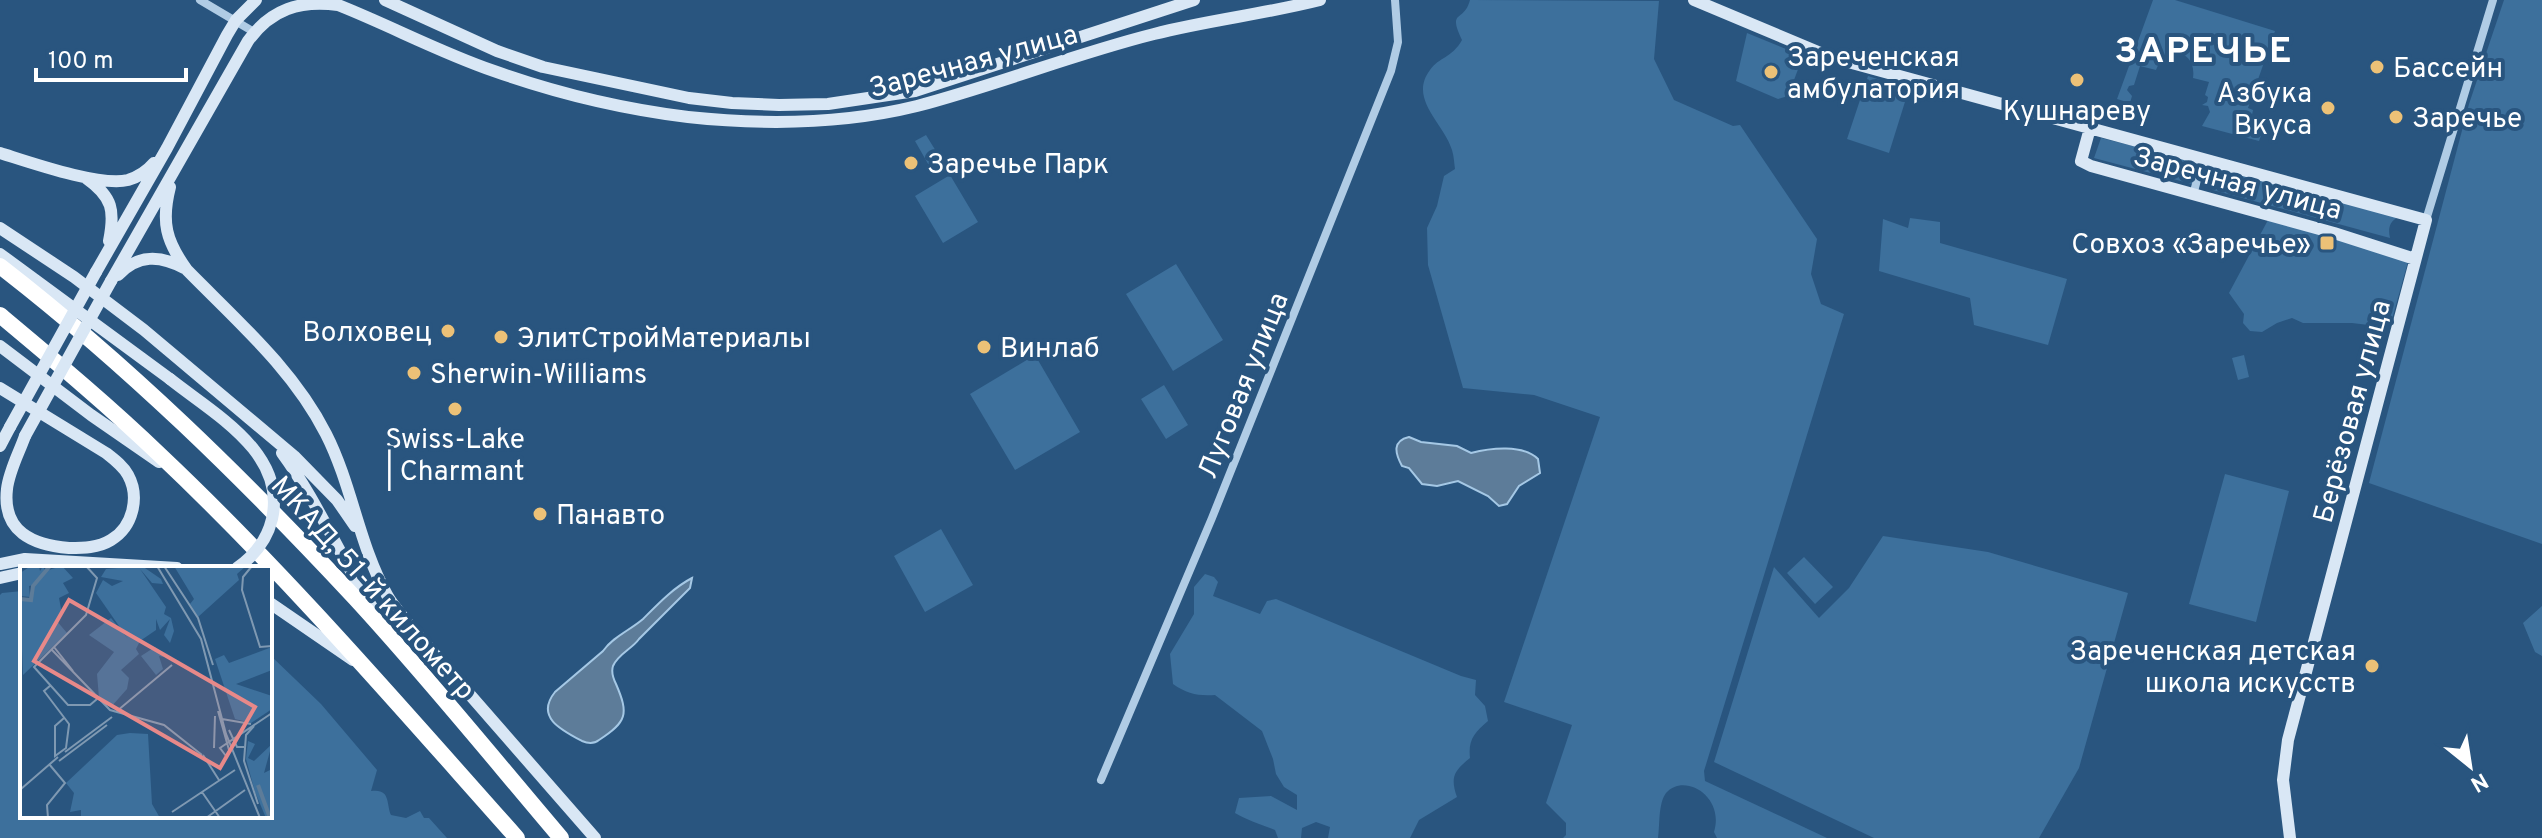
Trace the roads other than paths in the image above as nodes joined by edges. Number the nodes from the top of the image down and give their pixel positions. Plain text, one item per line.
1 (200, 0) edge
2 (256, 0) edge
3 (385, 0) edge
4 (1194, 0) edge
5 (1320, 0) edge
6 (1395, 0) edge
7 (1694, 0) edge
8 (2493, 0) edge
9 (236, 20) junction
10 (254, 32) junction
11 (2090, 128) junction
12 (167, 148) junction
13 (0, 153) edge
14 (2203, 158) junction
15 (33, 163) junction
16 (0, 165) edge
17 (174, 172) junction
18 (84, 176) junction
19 (2193, 195) junction
20 (2426, 220) junction
21 (0, 228) edge
22 (0, 254) edge
23 (106, 254) junction
24 (2415, 259) junction
25 (0, 266) edge
26 (187, 270) junction
27 (111, 281) junction
28 (0, 315) edge
29 (0, 346) edge
30 (0, 388) edge
31 (25, 436) junction
32 (271, 437) junction
33 (0, 443) edge
34 (0, 479) edge
35 (188, 482) junction
36 (370, 554) junction
37 (0, 564) edge
38 (143, 566) edge
39 (239, 566) edge
40 (269, 566) edge
41 (272, 569) edge
42 (20, 573) edge
43 (0, 578) edge
44 (272, 604) edge
45 (399, 650) junction
46 (369, 673) junction
47 (1101, 780) dead end
48 (517, 838) edge
49 (561, 838) edge
50 (595, 838) edge
51 (2290, 838) edge

1 - 9 street
2 - 9 street
3 - 4 street, Заречная улица
5 - 10 street, Заречная улица
6 - 47 street, Луговая улица
7 - 11 street, Заречная улица
8 - 20 street, Берёзовая улица
9 - 10 street
9 - 12 street
10 - 17 street
11 - 14 street, Заречная улица
11 - 19 street, Заречная улица
12 - 18 street
12 - 23 street
13 - 15 street
14 - 19 street
14 - 20 street, Заречная улица
15 - 16 street
15 - 18 street
17 - 26 street
17 - 27 street
18 - 23 street
19 - 24 street, Заречная улица
20 - 24 street, Берёзовая улица
21 - 32 street
22 - 39 street, bridge
23 - 33 street, bridge
24 - 51 street, Берёзовая улица
25 - 45 highway, МКАД, 51-й километр
26 - 27 street
26 - 36 street
27 - 31 street, bridge
28 - 35 highway
29 - 35 street
30 - 31 street
31 - 34 street
32 - 36 street
32 - 45 street
35 - 40 highway
36 - 50 street
37 - 38 street
41 - 46 highway
42 - 43 street
44 - 46 street
45 - 49 highway, МКАД, 51-й километр
46 - 48 highway

